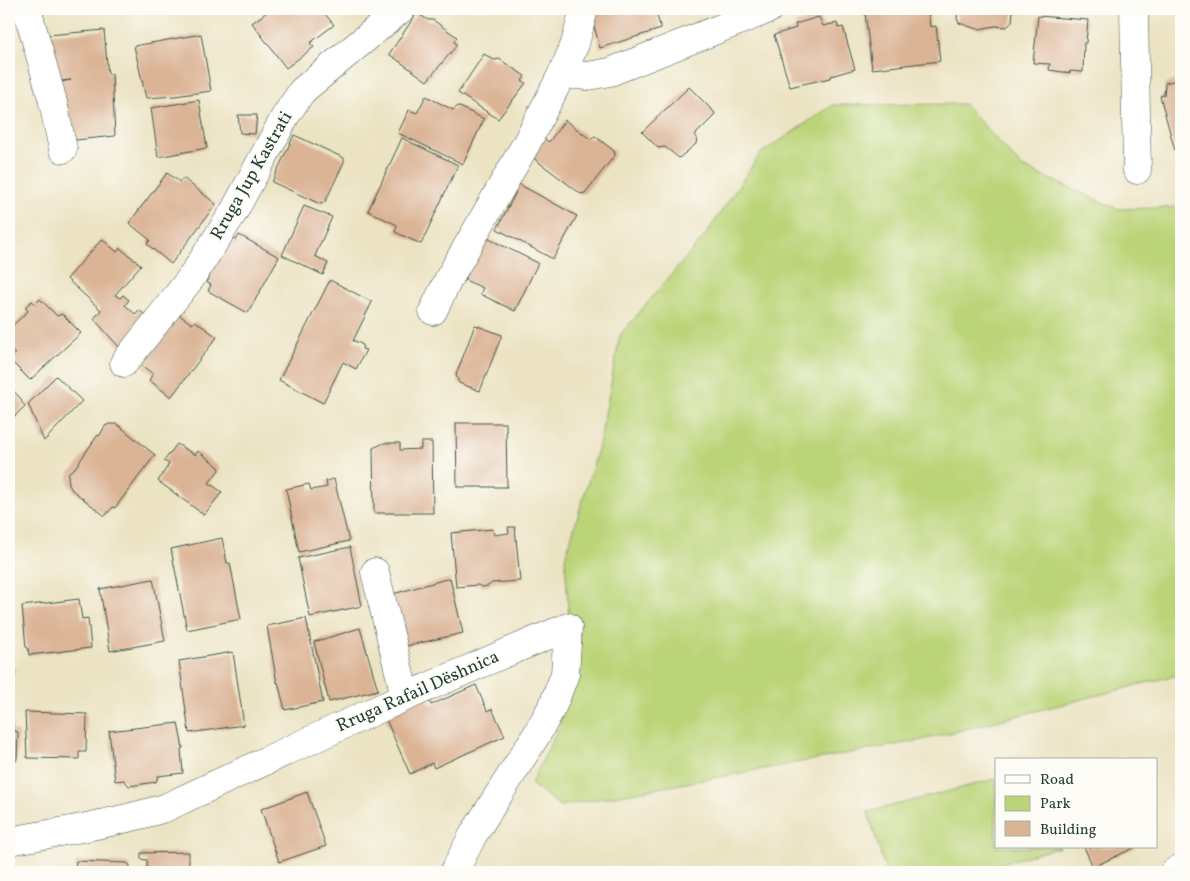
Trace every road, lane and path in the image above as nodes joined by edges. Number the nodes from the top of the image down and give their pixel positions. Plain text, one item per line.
1 (27, 9) edge
2 (401, 9) edge
3 (584, 9) edge
4 (769, 9) edge
5 (1134, 9) edge
6 (562, 74) junction
7 (62, 149) dead end
8 (1137, 170) dead end
9 (433, 311) dead end
10 (124, 363) dead end
11 (375, 572) dead end
12 (405, 696) junction
13 (9, 841) edge
14 (1181, 868) edge
15 (454, 872) edge
16 (1174, 872) edge

1 - 7 street
2 - 10 street, Rruga Jup Kastrati
3 - 6 street
4 - 6 street
5 - 8 street
6 - 9 street
11 - 12 street
12 - 13 street, Rruga Rafail Dëshnica
12 - 15 street, Rruga Rafail Dëshnica
14 - 16 street

